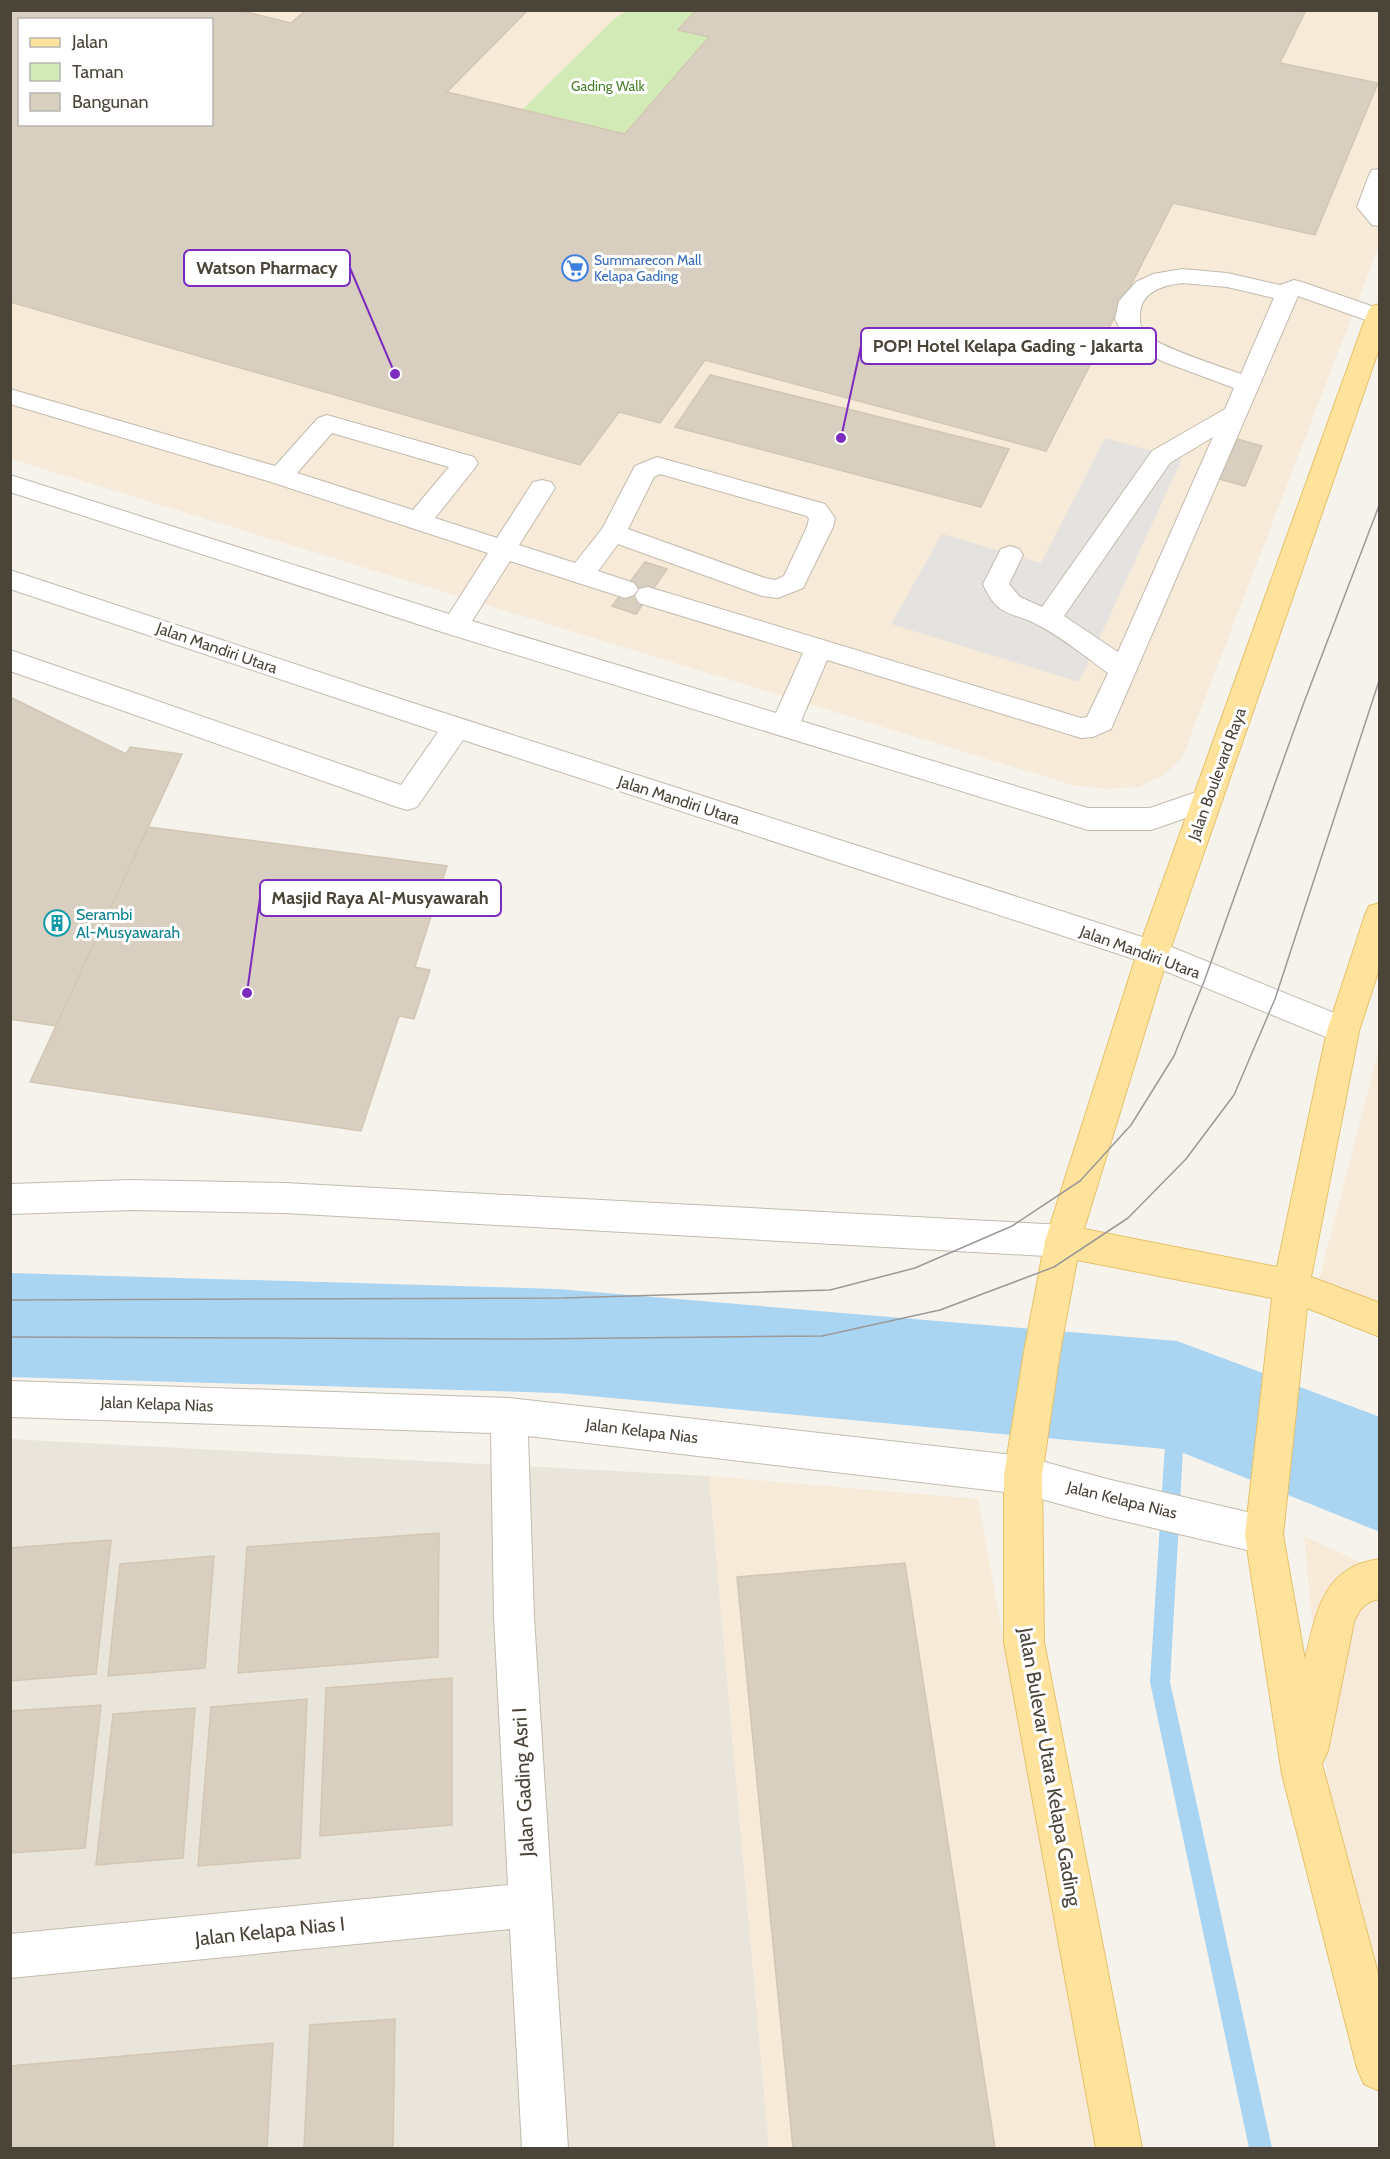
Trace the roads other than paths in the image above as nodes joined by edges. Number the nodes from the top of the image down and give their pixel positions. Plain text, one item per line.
1 (1380, 175) edge
2 (1380, 220) edge
3 (1287, 294) junction
4 (1378, 314) edge
5 (1248, 385) junction
6 (21, 398) edge
7 (1234, 414) junction
8 (10, 418) edge
9 (280, 476) junction
10 (10, 483) edge
11 (542, 488) dead end
12 (419, 520) junction
13 (613, 533) junction
14 (503, 549) junction
15 (1010, 555) dead end
16 (580, 575) junction
17 (10, 579) edge
18 (1048, 618) junction
19 (455, 626) junction
20 (818, 649) junction
21 (10, 660) edge
22 (1124, 670) junction
23 (785, 726) junction
24 (456, 728) junction
25 (1208, 799) junction
26 (1380, 915) edge
27 (1153, 953) junction
28 (1343, 1031) junction
29 (10, 1199) edge
30 (1063, 1241) junction
31 (1291, 1286) junction
32 (1380, 1320) edge
33 (10, 1399) edge
34 (509, 1416) junction
35 (1025, 1461) junction
36 (1264, 1535) junction
37 (1380, 1579) edge
38 (1303, 1774) junction
39 (530, 1905) junction
40 (10, 1956) edge
41 (1380, 2068) edge
42 (545, 2148) edge
43 (1119, 2148) edge

1 - 2 street
3 - 4 street
3 - 5 street
3 - 5 street
4 - 25 main road, Jalan Boulevard Raya
5 - 7 street
6 - 8 street
6 - 9 street
7 - 18 street
7 - 22 street
9 - 12 street
9 - 12 street
10 - 19 street
11 - 14 street
12 - 14 street
13 - 13 street
13 - 16 street
14 - 16 street
14 - 19 street
15 - 18 street
16 - 20 street
17 - 24 street, Jalan Mandiri Utara
18 - 22 street
19 - 23 street
20 - 22 street
20 - 23 street
21 - 24 street
23 - 25 street
24 - 27 street, Jalan Mandiri Utara
25 - 27 main road, Jalan Boulevard Raya
26 - 28 main road
27 - 28 street, Jalan Mandiri Utara
27 - 30 main road, Jalan Boulevard Raya
28 - 31 main road
29 - 30 street
30 - 31 main road
30 - 35 main road, Jalan Bulevar Utara Kelapa Gading
31 - 32 main road
31 - 36 main road
33 - 34 street, Jalan Kelapa Nias
34 - 35 street, Jalan Kelapa Nias
34 - 39 street, Jalan Gading Asri I
35 - 36 street, Jalan Kelapa Nias
35 - 43 main road, Jalan Bulevar Utara Kelapa Gading
36 - 38 main road
37 - 38 main road
38 - 41 main road
39 - 40 street, Jalan Kelapa Nias I
39 - 42 street, Jalan Gading Asri I

